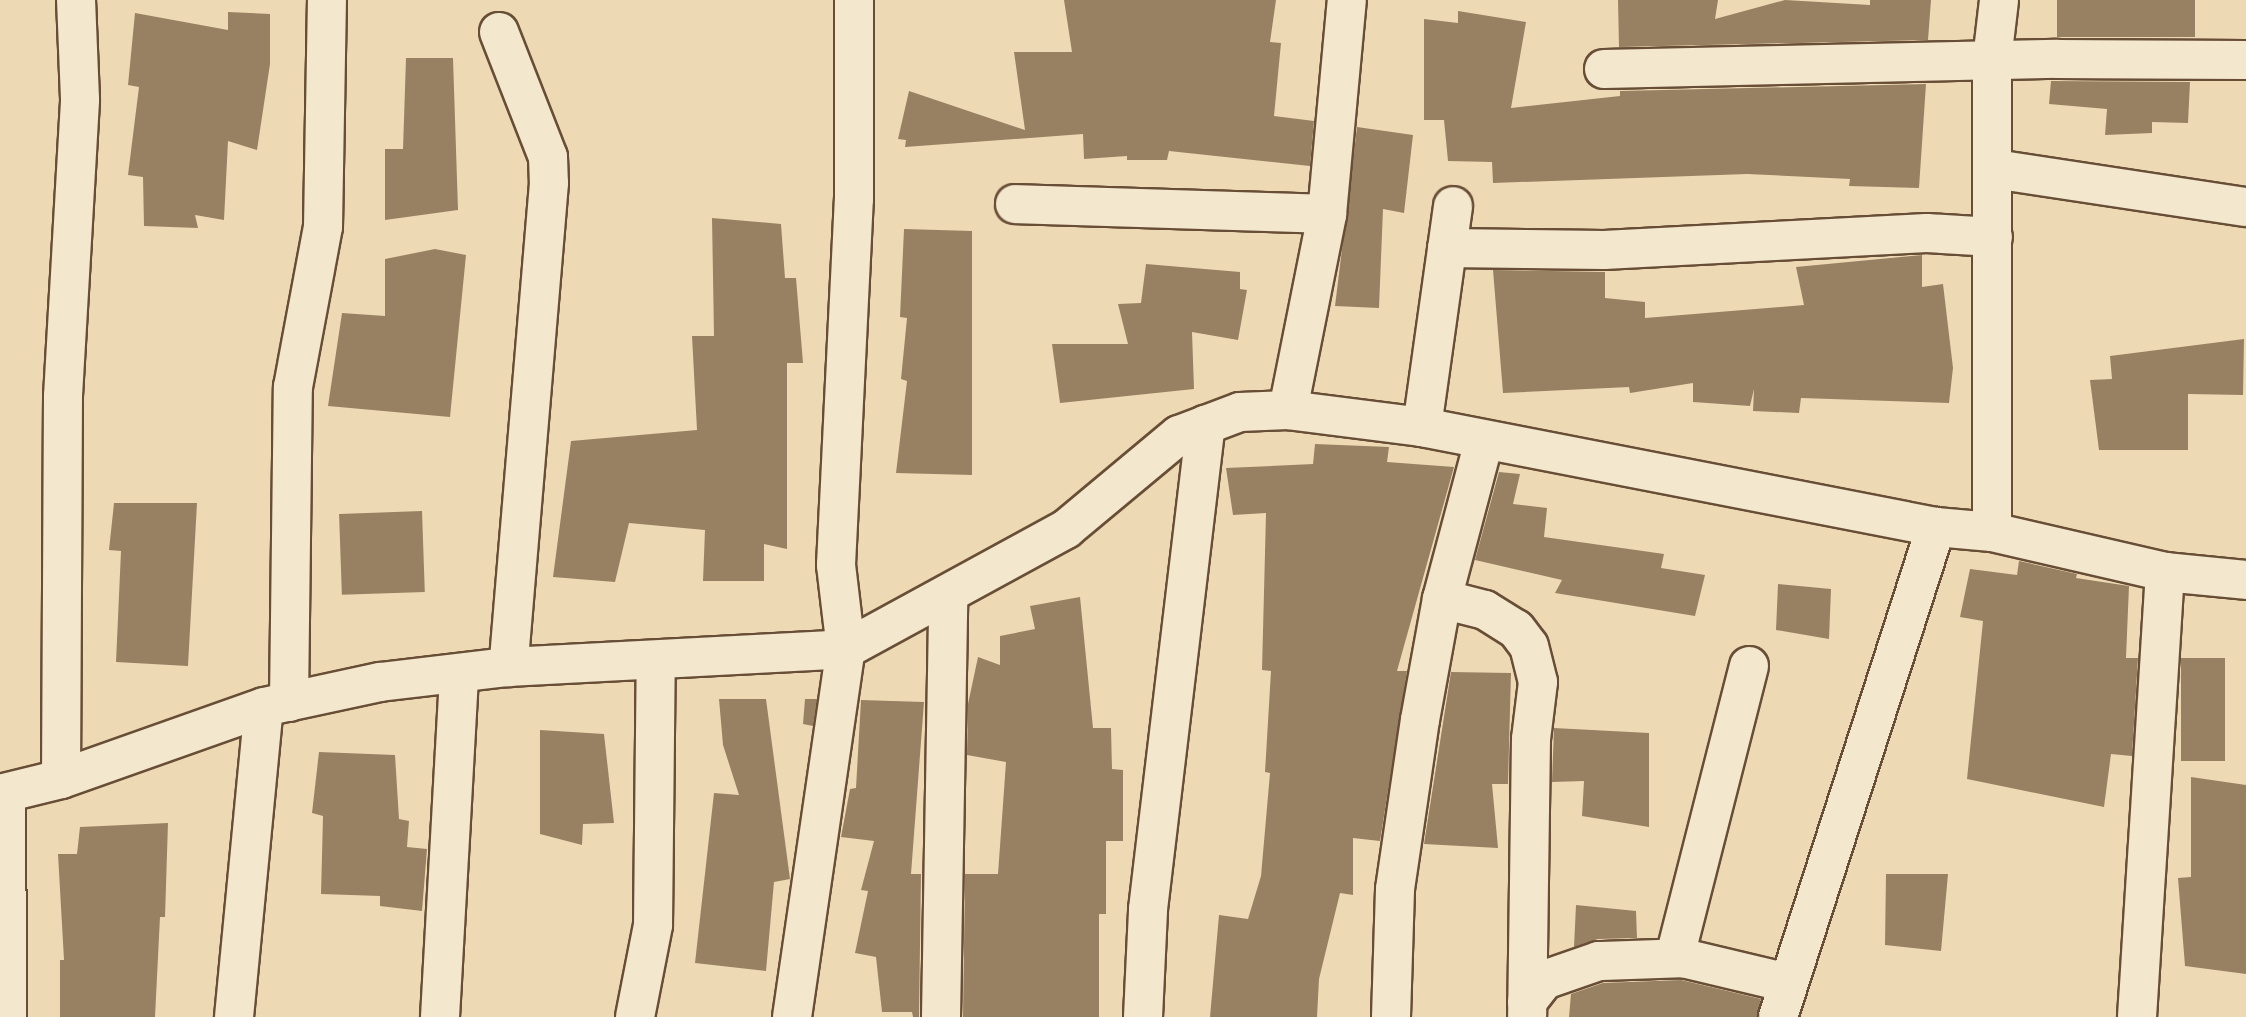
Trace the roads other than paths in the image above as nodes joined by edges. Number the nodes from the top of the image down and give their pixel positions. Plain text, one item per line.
1 (76, 0) edge
2 (327, 0) edge
3 (854, 0) edge
4 (1346, 0) edge
5 (1999, 0) edge
6 (499, 32) dead end
7 (2246, 60) edge
8 (1992, 61) junction
9 (1604, 69) dead end
10 (1994, 169) junction
11 (1015, 204) dead end
12 (1453, 206) dead end
13 (2246, 207) edge
14 (1328, 214) junction
15 (1993, 237) junction
16 (1447, 248) junction
17 (1288, 410) junction
18 (1206, 424) junction
19 (1422, 427) junction
20 (1484, 441) junction
21 (1936, 527) junction
22 (1992, 533) junction
23 (2165, 572) junction
24 (2246, 580) edge
25 (948, 596) junction
26 (1442, 599) junction
27 (846, 649) junction
28 (656, 660) junction
29 (1749, 666) dead end
30 (508, 667) junction
31 (459, 674) junction
32 (277, 705) junction
33 (61, 779) junction
34 (3, 794) edge
35 (1683, 958) junction
36 (1783, 1000) edge
37 (1527, 1009) edge
38 (7, 1017) edge
39 (234, 1017) edge
40 (440, 1017) edge
41 (635, 1017) edge
42 (792, 1017) edge
43 (941, 1017) edge
44 (1143, 1017) edge
45 (1391, 1017) edge
46 (2137, 1017) edge

1 - 33 street
2 - 32 street
3 - 27 street
4 - 14 street
5 - 8 street
6 - 30 street
7 - 8 street
8 - 9 street
8 - 10 street
10 - 13 street
10 - 15 street
11 - 14 street
12 - 16 street
14 - 17 street
15 - 16 street
15 - 22 street
16 - 19 street
17 - 18 street
17 - 19 street
18 - 25 street
18 - 44 street
19 - 20 street
20 - 21 street
20 - 26 street
21 - 22 street
21 - 36 street
22 - 23 street
23 - 24 street
23 - 46 street
25 - 27 street
25 - 43 street
26 - 37 street
26 - 45 street
27 - 28 street
27 - 42 street
28 - 30 street
28 - 41 street
29 - 35 street
30 - 31 street
31 - 32 street
31 - 40 street
32 - 33 street
32 - 39 street
33 - 34 street
34 - 38 street
35 - 36 street
35 - 37 street

